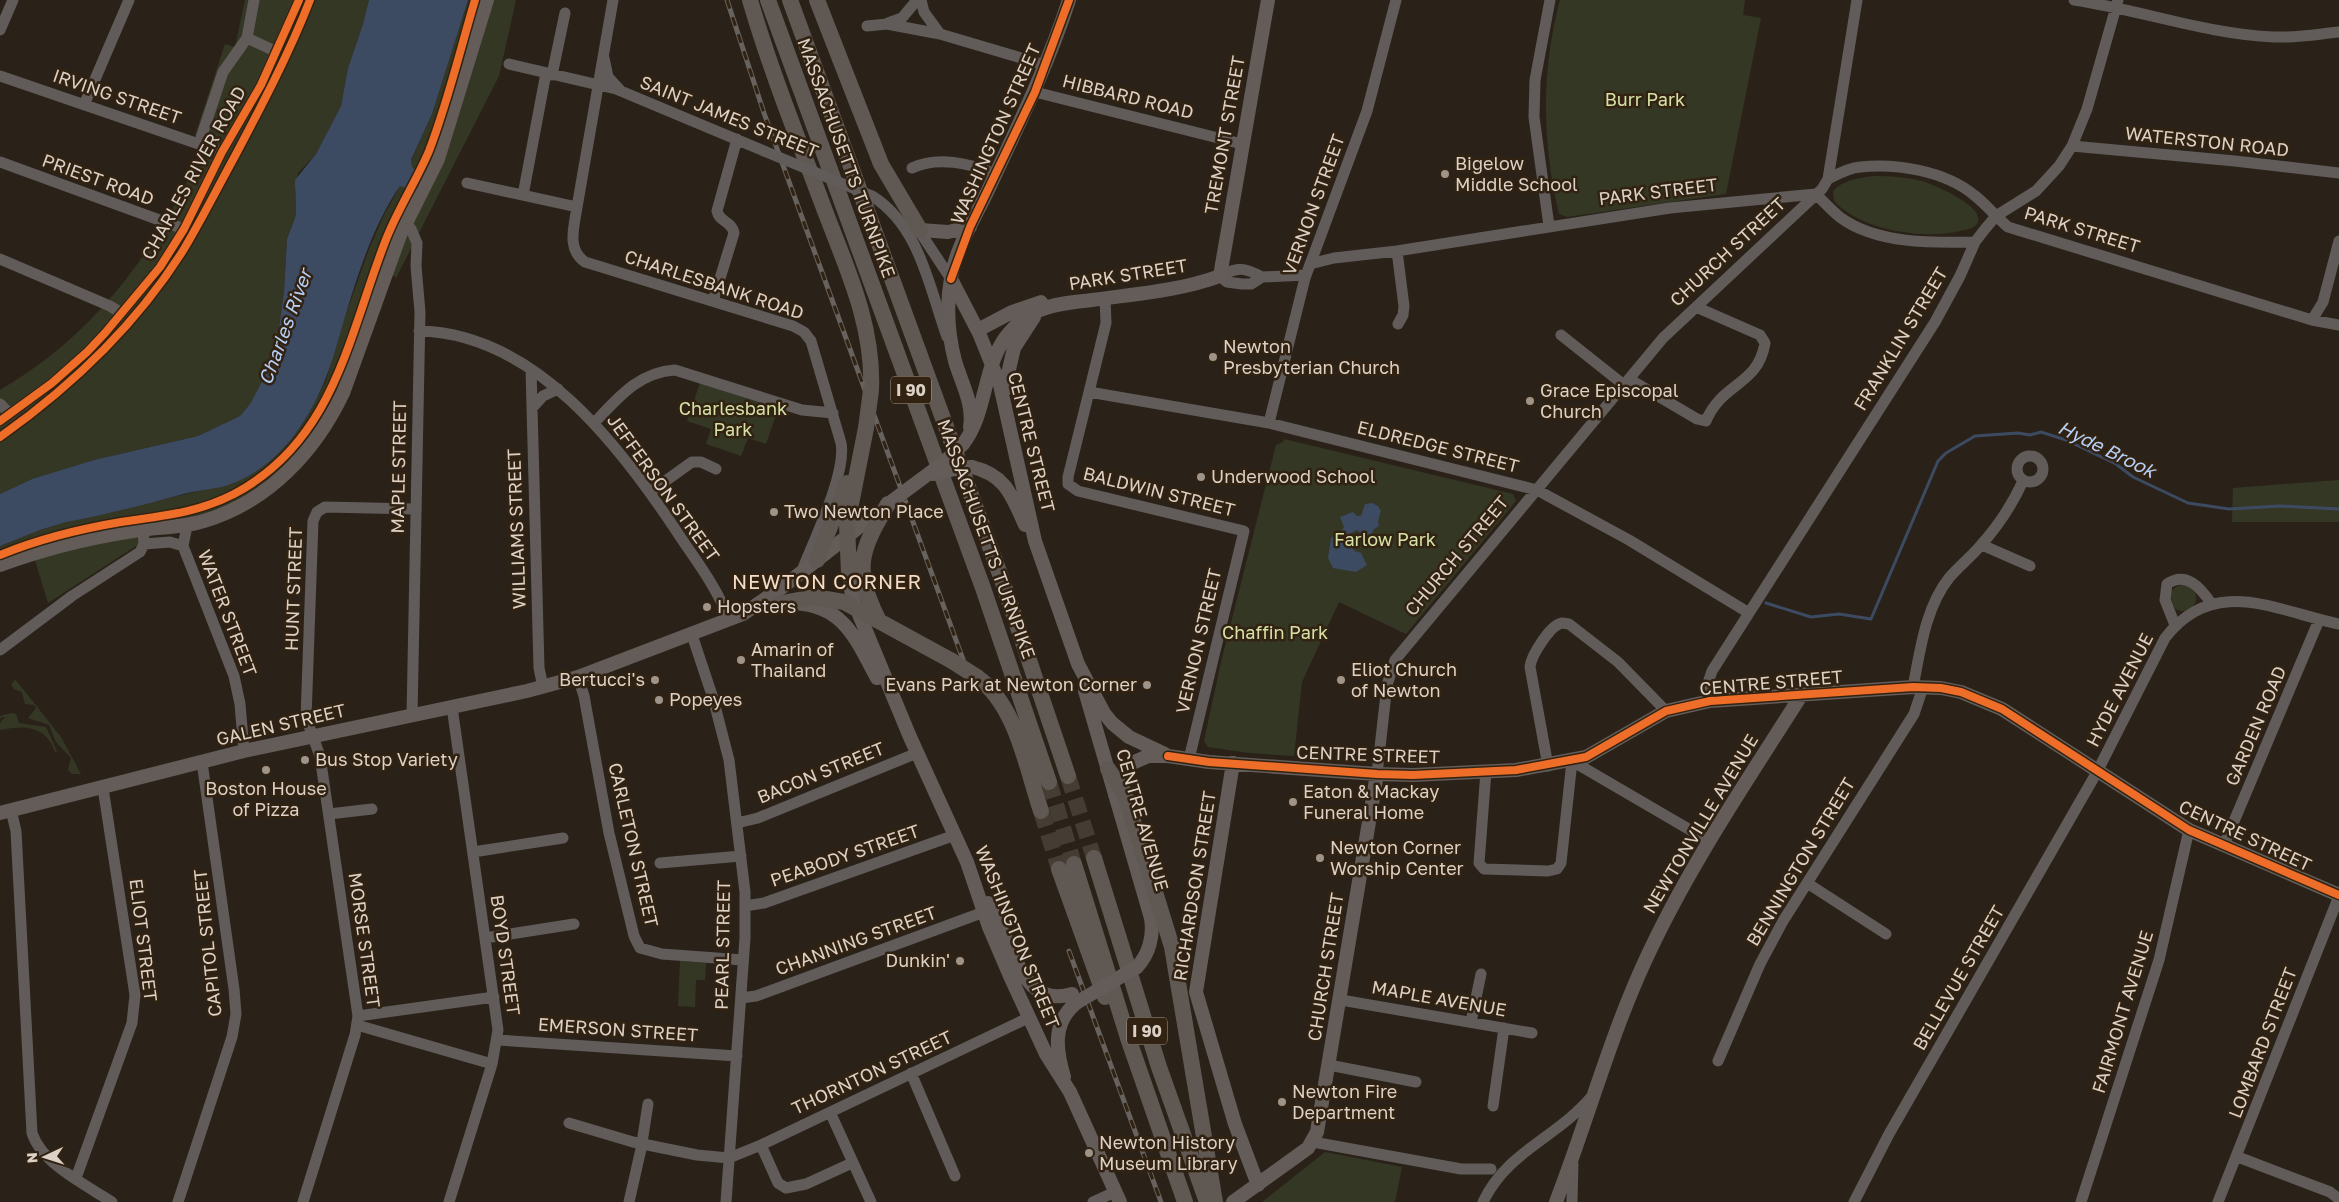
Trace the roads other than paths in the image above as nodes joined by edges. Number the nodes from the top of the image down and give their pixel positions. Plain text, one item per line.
1 (13, 0) edge
2 (129, 0) edge
3 (254, 0) edge
4 (299, 0) edge
5 (487, 0) edge
6 (613, 0) edge
7 (750, 0) edge
8 (768, 0) edge
9 (790, 0) edge
10 (817, 0) edge
11 (919, 0) edge
12 (1069, 0) edge
13 (1268, 0) edge
14 (1396, 0) edge
15 (1550, 0) edge
16 (1857, 0) edge
17 (2074, 0) edge
18 (2118, 3) edge
19 (565, 13) dead end
20 (887, 24) junction
21 (867, 26) dead end
22 (0, 30) edge
23 (2339, 32) edge
24 (940, 34) junction
25 (248, 38) junction
26 (605, 43) junction
27 (277, 52) junction
28 (509, 64) dead end
29 (1045, 65) junction
30 (549, 74) junction
31 (0, 76) edge
32 (599, 85) junction
33 (623, 92) junction
34 (1035, 92) junction
35 (84, 104) junction
36 (737, 139) junction
37 (199, 144) junction
38 (1242, 144) junction
39 (2072, 146) junction
40 (222, 152) junction
41 (0, 162) edge
42 (912, 168) dead end
43 (2339, 173) edge
44 (995, 174) junction
45 (1828, 179) junction
46 (467, 183) dead end
47 (1816, 194) junction
48 (523, 195) junction
49 (872, 196) junction
50 (576, 207) junction
51 (1996, 216) junction
52 (405, 223) junction
53 (1549, 226) junction
54 (970, 227) junction
55 (184, 229) junction
56 (920, 230) junction
57 (1320, 238) junction
58 (2339, 241) edge
59 (1975, 242) junction
60 (1397, 251) junction
61 (1334, 258) junction
62 (0, 259) edge
63 (1308, 270) junction
64 (1220, 276) junction
65 (951, 279) junction
66 (1105, 298) junction
67 (713, 301) junction
68 (1072, 302) junction
69 (1696, 307) junction
70 (1041, 309) junction
71 (121, 313) junction
72 (2312, 320) junction
73 (1398, 324) dead end
74 (2339, 325) edge
75 (978, 330) junction
76 (419, 331) junction
77 (1561, 335) dead end
78 (956, 362) junction
79 (992, 363) junction
80 (531, 369) junction
81 (1626, 382) junction
82 (558, 389) junction
83 (1089, 392) junction
84 (1004, 400) junction
85 (0, 404) edge
86 (532, 408) junction
87 (832, 413) junction
88 (10, 414) junction
89 (0, 422) edge
90 (595, 422) junction
91 (1269, 423) junction
92 (963, 444) junction
93 (861, 451) junction
94 (716, 469) dead end
95 (926, 476) junction
96 (2023, 481) dead end
97 (1537, 490) junction
98 (650, 492) junction
99 (888, 504) junction
100 (416, 509) junction
101 (868, 520) junction
102 (187, 526) junction
103 (142, 530) junction
104 (1244, 531) joint
105 (847, 536) junction
106 (144, 544) junction
107 (1982, 545) junction
108 (183, 546) junction
109 (817, 560) junction
110 (1042, 562) junction
111 (0, 565) edge
112 (2030, 566) dead end
113 (801, 572) junction
114 (849, 574) junction
115 (2211, 603) junction
116 (777, 604) junction
117 (856, 607) junction
118 (1750, 613) junction
119 (744, 614) junction
120 (878, 619) junction
121 (729, 620) junction
122 (2319, 620) junction
123 (2339, 624) edge
124 (2175, 625) junction
125 (692, 635) junction
126 (0, 650) edge
127 (1078, 664) junction
128 (575, 678) junction
129 (543, 687) junction
130 (1918, 687) junction
131 (1802, 694) junction
132 (1710, 701) junction
133 (452, 707) junction
134 (1666, 711) junction
135 (412, 716) junction
136 (314, 736) junction
137 (910, 737) junction
138 (244, 752) junction
139 (917, 753) junction
140 (1168, 756) junction
141 (1190, 760) junction
142 (1572, 761) junction
143 (202, 762) junction
144 (1233, 763) junction
145 (1548, 766) junction
146 (1108, 769) joint
147 (1486, 771) junction
148 (2097, 772) junction
149 (1377, 774) junction
150 (1068, 776) tunnel mouth
151 (1049, 782) tunnel mouth
152 (103, 788) junction
153 (1117, 790) junction
154 (372, 808) dead end
155 (1041, 810) tunnel mouth
156 (6, 812) edge
157 (329, 814) junction
158 (737, 823) junction
159 (2189, 830) junction
160 (955, 835) junction
161 (563, 838) dead end
162 (1709, 841) junction
163 (2224, 845) junction
164 (473, 852) junction
165 (741, 856) junction
166 (1094, 858) tunnel mouth
167 (967, 862) junction
168 (660, 863) dead end
169 (1066, 866) tunnel mouth
170 (1806, 883) junction
171 (2339, 896) edge
172 (745, 906) junction
173 (984, 912) junction
174 (574, 924) dead end
175 (1886, 934) dead end
176 (485, 938) junction
177 (743, 960) junction
178 (1481, 974) dead end
179 (494, 997) junction
180 (740, 998) junction
181 (1074, 998) junction
182 (1340, 1000) junction
183 (1028, 1018) junction
184 (357, 1020) junction
185 (1471, 1022) junction
186 (1504, 1028) junction
187 (1532, 1033) dead end
188 (498, 1040) junction
189 (736, 1056) junction
190 (1718, 1060) dead end
191 (492, 1064) junction
192 (1329, 1065) junction
193 (911, 1073) junction
194 (1416, 1082) dead end
195 (1070, 1092) junction
196 (1593, 1095) junction
197 (648, 1104) dead end
198 (1493, 1106) dead end
199 (830, 1112) junction
200 (569, 1123) dead end
201 (1313, 1142) junction
202 (642, 1144) junction
203 (761, 1146) junction
204 (2238, 1156) junction
205 (729, 1158) junction
206 (1573, 1158) junction
207 (852, 1163) junction
208 (1496, 1170) junction
209 (955, 1176) dead end
210 (76, 1178) junction
211 (1258, 1185) junction
212 (2336, 1195) edge
213 (1118, 1197) edge
214 (112, 1202) edge
215 (178, 1202) edge
216 (303, 1202) edge
217 (449, 1202) edge
218 (629, 1202) edge
219 (726, 1202) edge
220 (871, 1202) edge
221 (1093, 1202) edge
222 (1185, 1202) edge
223 (1207, 1202) edge
224 (1215, 1202) edge
225 (1233, 1202) edge
226 (1483, 1202) edge
227 (1556, 1202) edge
228 (1572, 1202) edge
229 (1854, 1202) edge
230 (2081, 1202) edge
231 (2218, 1202) edge

1 - 22 street
2 - 35 street
3 - 25 street, CHARLES RIVER ROAD
4 - 27 street, CHARLES RIVER ROAD
5 - 52 main road
6 - 26 street, CHARLESBANK ROAD
7 - 93 highway, bridge
8 - 151 highway, MASSACHUSETTS TURNPIKE / I 90
9 - 150 highway, MASSACHUSETTS TURNPIKE / I 90
10 - 56 highway
11 - 20 street
11 - 24 street
12 - 29 main road, WASHINGTON STREET
13 - 38 main road, TREMONT STREET
14 - 57 street, VERNON STREET
15 - 53 street
16 - 45 street, CHURCH STREET
17 - 18 street
18 - 23 street
18 - 39 street, FRANKLIN STREET
19 - 30 street
20 - 21 street
20 - 24 street
24 - 29 street
25 - 27 street
25 - 37 street, CHARLES RIVER ROAD
26 - 32 street, CHARLESBANK ROAD
26 - 33 street, CHARLESBANK ROAD
27 - 40 street, CHARLES RIVER ROAD
28 - 30 street, SAINT JAMES STREET
29 - 34 main road, WASHINGTON STREET
30 - 32 street, SAINT JAMES STREET
30 - 48 street
31 - 35 street, IRVING STREET
32 - 33 street, SAINT JAMES STREET
32 - 50 street, CHARLESBANK ROAD
33 - 36 street, SAINT JAMES STREET
34 - 38 street, HIBBARD ROAD
34 - 44 main road, WASHINGTON STREET
35 - 37 street, IRVING STREET
36 - 49 street, SAINT JAMES STREET, bridge
36 - 67 street
37 - 40 street, IRVING STREET
38 - 64 main road, TREMONT STREET
39 - 43 street, WATERSTON ROAD
39 - 51 street, FRANKLIN STREET
40 - 55 street, CHARLES RIVER ROAD
41 - 55 street, PRIEST ROAD
42 - 44 street
44 - 54 main road, WASHINGTON STREET
45 - 47 street, CHURCH STREET
45 - 51 street, PARK STREET
46 - 48 street
47 - 53 street, PARK STREET
47 - 59 street
47 - 69 street, CHURCH STREET
48 - 50 street
49 - 56 street, SAINT JAMES STREET
49 - 78 street, SAINT JAMES STREET
50 - 67 street, CHARLESBANK ROAD
51 - 59 street, FRANKLIN STREET
51 - 72 street, PARK STREET
52 - 76 street, MAPLE STREET
52 - 102 main road
53 - 60 street, PARK STREET
54 - 56 main road
54 - 65 main road, WASHINGTON STREET
55 - 71 street, CHARLES RIVER ROAD
56 - 65 street, SAINT JAMES STREET
57 - 61 street
57 - 63 street, VERNON STREET
58 - 72 street
59 - 118 street, FRANKLIN STREET
60 - 61 street, PARK STREET
60 - 73 street
61 - 63 street, PARK STREET
62 - 71 street
63 - 64 street, PARK STREET
63 - 91 street, VERNON STREET
64 - 66 main road, PARK STREET
65 - 75 main road, CENTRE STREET
65 - 78 main road, WASHINGTON STREET
66 - 68 main road, PARK STREET
66 - 83 street
67 - 87 street, CHARLESBANK ROAD
68 - 70 main road, PARK STREET
68 - 75 main road
69 - 81 street, CHURCH STREET
69 - 81 street
70 - 79 main road, PARK STREET
70 - 84 main road
71 - 88 street, CHARLES RIVER ROAD
72 - 74 street, PARK STREET
75 - 79 main road, CENTRE STREET
76 - 80 street, JEFFERSON STREET
76 - 100 street, MAPLE STREET
77 - 81 street
78 - 92 main road, WASHINGTON STREET
79 - 84 main road, CENTRE STREET
79 - 92 main road, PARK STREET
80 - 82 street, JEFFERSON STREET
80 - 86 street, WILLIAMS STREET
81 - 97 street, CHURCH STREET
82 - 86 street
82 - 90 street, JEFFERSON STREET
83 - 91 street, ELDREDGE STREET
83 - 104 street, BALDWIN STREET
84 - 110 main road, CENTRE STREET
85 - 88 street
86 - 129 street, WILLIAMS STREET
87 - 90 street
87 - 113 street, CHARLESBANK ROAD
88 - 89 street, CHARLES RIVER ROAD
90 - 98 street, JEFFERSON STREET
91 - 97 street, ELDREDGE STREET
92 - 95 main road, WASHINGTON STREET, bridge
93 - 105 highway
93 - 109 highway
94 - 98 street
95 - 99 main road, WASHINGTON STREET, bridge
95 - 110 main road, CENTRE STREET, bridge
96 - 107 street, BENNINGTON STREET
97 - 118 street, ELDREDGE STREET
97 - 149 street, CHURCH STREET
98 - 121 street, JEFFERSON STREET
99 - 101 main road, WASHINGTON STREET
99 - 120 highway
100 - 135 street, MAPLE STREET
100 - 136 street, HUNT STREET
101 - 105 main road
101 - 114 main road, WASHINGTON STREET
102 - 103 main road
102 - 108 street
103 - 106 street
103 - 111 main road
104 - 141 street, VERNON STREET
105 - 109 main road
105 - 114 highway
106 - 108 street
106 - 126 street
107 - 112 street
107 - 130 street, BENNINGTON STREET
108 - 138 street, WATER STREET
109 - 113 main road
110 - 127 main road, CENTRE STREET
113 - 119 main road
114 - 117 main road, WASHINGTON STREET
115 - 122 street, HYDE AVENUE
115 - 124 street, HYDE AVENUE
115 - 124 street, HYDE AVENUE
116 - 117 highway
116 - 119 main road, WASHINGTON STREET
116 - 137 main road, WASHINGTON STREET
117 - 120 highway
117 - 137 main road, WASHINGTON STREET
118 - 132 street, FRANKLIN STREET
119 - 121 main road
120 - 155 highway, bridge
121 - 125 main road
122 - 123 street, HYDE AVENUE
122 - 163 street, GARDEN ROAD
124 - 148 street, HYDE AVENUE
125 - 128 main road
125 - 158 street, PEARL STREET
127 - 140 main road, CENTRE STREET
127 - 146 main road, CENTRE AVENUE
128 - 129 main road, GALEN STREET
128 - 177 street, CARLETON STREET
129 - 133 main road, GALEN STREET
130 - 131 main road, CENTRE STREET
130 - 148 main road, CENTRE STREET
130 - 170 street, BENNINGTON STREET
131 - 132 main road, CENTRE STREET
131 - 162 main road, NEWTONVILLE AVENUE
132 - 134 main road, CENTRE STREET
133 - 135 main road, GALEN STREET
133 - 164 street, BOYD STREET
134 - 142 main road, CENTRE STREET
134 - 145 street
135 - 136 main road, GALEN STREET
136 - 138 main road, GALEN STREET
136 - 157 street, MORSE STREET
137 - 139 main road, WASHINGTON STREET
138 - 143 main road, GALEN STREET
139 - 158 street, BACON STREET
139 - 160 main road, WASHINGTON STREET
140 - 141 main road, CENTRE STREET
140 - 153 main road, CENTRE STREET
141 - 144 main road, CENTRE STREET
142 - 145 main road, CENTRE STREET
142 - 147 street
142 - 162 street
143 - 152 main road, GALEN STREET
143 - 215 street, CAPITOL STREET
144 - 149 main road, CENTRE STREET
144 - 211 main road, RICHARDSON STREET
145 - 147 main road, CENTRE STREET
146 - 153 highway
147 - 149 main road, CENTRE STREET
148 - 159 main road, CENTRE STREET
148 - 229 street, BELLEVUE STREET
149 - 182 main road, CHURCH STREET
152 - 156 main road, GALEN STREET
152 - 210 street, ELIOT STREET
153 - 181 main road, CENTRE AVENUE, bridge
153 - 224 highway
154 - 157 street
156 - 210 street
157 - 184 street, MORSE STREET
158 - 165 street, PEARL STREET
159 - 163 main road, CENTRE STREET
159 - 230 street, FAIRMONT AVENUE
160 - 167 main road, WASHINGTON STREET
160 - 172 street, PEABODY STREET
161 - 164 street
162 - 196 main road, NEWTONVILLE AVENUE
163 - 171 main road, CENTRE STREET
164 - 176 street, BOYD STREET
165 - 168 street
165 - 172 street, PEARL STREET
166 - 223 highway, I 90
167 - 173 main road, WASHINGTON STREET
167 - 181 main road, CENTRE AVENUE
169 - 222 highway, I 90
170 - 175 street
170 - 190 street, BENNINGTON STREET
171 - 204 street, LOMBARD STREET
172 - 177 street, PEARL STREET
173 - 180 street, CHANNING STREET
173 - 183 main road, WASHINGTON STREET
174 - 176 street
176 - 179 street, BOYD STREET
177 - 180 street, PEARL STREET
178 - 185 street
179 - 184 street
179 - 188 street, BOYD STREET
180 - 189 street, PEARL STREET
181 - 195 main road
182 - 185 street, MAPLE AVENUE
182 - 192 main road, CHURCH STREET
183 - 193 street, THORNTON STREET
183 - 195 main road, WASHINGTON STREET
184 - 191 street
184 - 216 street, MORSE STREET
185 - 186 street, MAPLE AVENUE
186 - 187 street, MAPLE AVENUE
186 - 198 street
188 - 189 street, EMERSON STREET
188 - 191 street, BOYD STREET
189 - 205 street, PEARL STREET
191 - 217 street, BOYD STREET
192 - 194 street
192 - 201 main road, CHURCH STREET
193 - 199 street, THORNTON STREET
193 - 209 street
195 - 213 main road, WASHINGTON STREET
196 - 206 main road, NEWTONVILLE AVENUE
196 - 208 street
197 - 202 street
199 - 203 street, THORNTON STREET
199 - 207 street
200 - 202 street
201 - 208 street
201 - 211 main road
202 - 205 street
202 - 218 street
203 - 205 street, THORNTON STREET
203 - 207 street
204 - 212 street
204 - 231 street, LOMBARD STREET
205 - 219 street, PEARL STREET
206 - 227 main road, NEWTONVILLE AVENUE
206 - 228 street
207 - 220 street
208 - 226 street
210 - 214 street
211 - 225 main road
213 - 221 street

